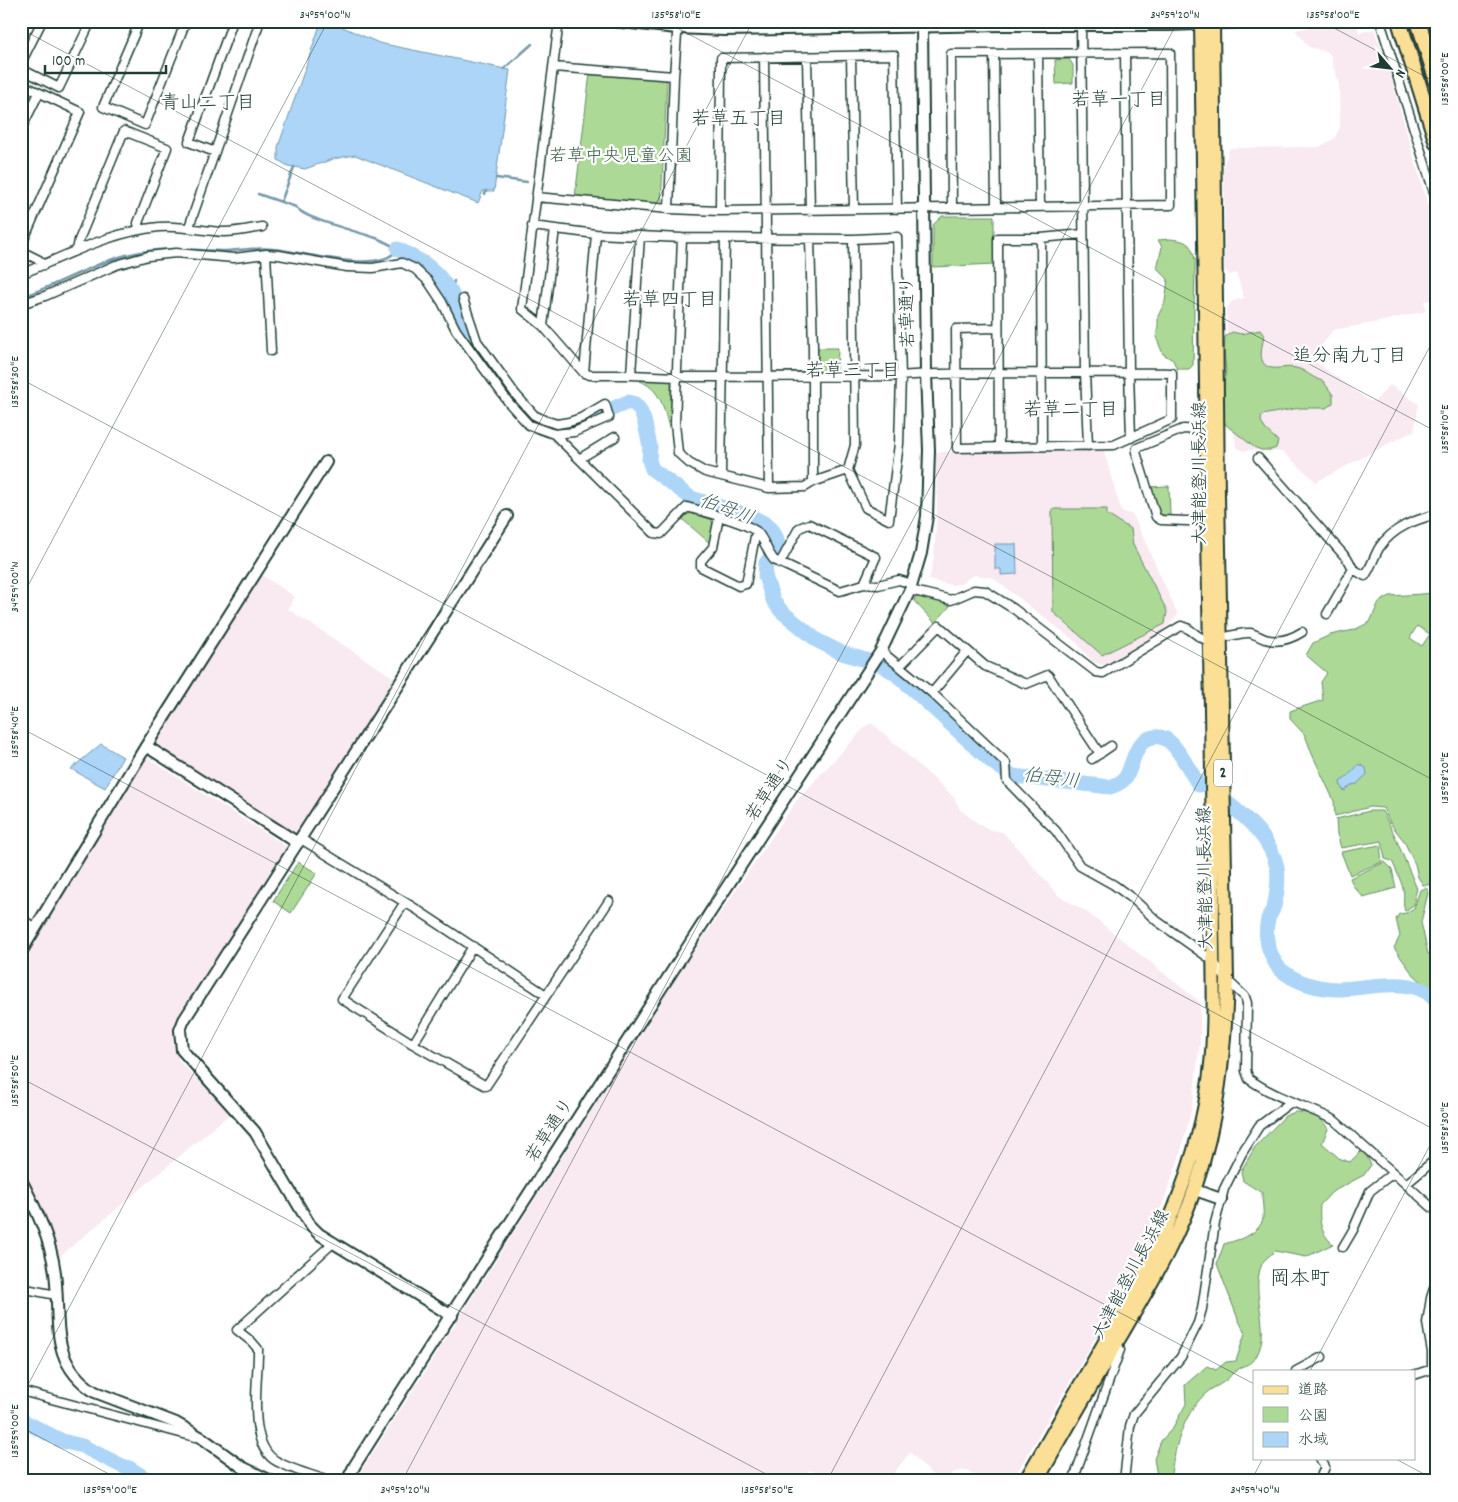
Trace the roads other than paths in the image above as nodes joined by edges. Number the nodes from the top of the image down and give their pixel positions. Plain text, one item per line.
1 (42, 21) edge
2 (91, 21) edge
3 (140, 21) edge
4 (186, 21) edge
5 (233, 21) edge
6 (260, 21) edge
7 (559, 21) edge
8 (612, 21) edge
9 (1271, 21) edge
10 (1380, 21) edge
11 (1398, 21) edge
12 (1418, 21) edge
13 (1207, 22) edge
14 (1002, 23) edge
15 (1034, 23) edge
16 (677, 25) edge
17 (1082, 25) junction
18 (922, 27) junction
19 (1082, 53) junction
20 (1125, 53) junction
21 (1038, 54) junction
22 (994, 55) junction
23 (851, 56) junction
24 (764, 57) junction
25 (807, 57) junction
26 (21, 63) edge
27 (553, 66) junction
28 (21, 69) edge
29 (674, 76) junction
30 (1437, 82) edge
31 (21, 84) edge
32 (39, 93) junction
33 (21, 129) edge
34 (1437, 143) edge
35 (215, 152) junction
36 (536, 197) junction
37 (1437, 202) edge
38 (1084, 206) junction
39 (1127, 206) junction
40 (996, 207) junction
41 (1040, 207) junction
42 (924, 208) junction
43 (952, 208) junction
44 (854, 209) junction
45 (897, 209) junction
46 (669, 210) junction
47 (810, 210) junction
48 (720, 211) junction
49 (765, 211) junction
50 (532, 226) junction
51 (189, 227) junction
52 (262, 228) dead end
53 (139, 229) junction
54 (555, 229) junction
55 (596, 234) junction
56 (1083, 234) junction
57 (640, 236) junction
58 (682, 238) junction
59 (766, 238) junction
60 (1041, 238) junction
61 (725, 239) junction
62 (810, 239) junction
63 (853, 239) junction
64 (21, 246) edge
65 (77, 250) junction
66 (21, 251) edge
67 (266, 254) junction
68 (44, 265) junction
69 (21, 274) edge
70 (463, 299) dead end
71 (21, 304) edge
72 (543, 326) junction
73 (997, 328) junction
74 (271, 351) dead end
75 (998, 372) junction
76 (1085, 372) junction
77 (1129, 372) junction
78 (584, 373) junction
79 (926, 374) junction
80 (956, 374) junction
81 (1041, 374) junction
82 (631, 375) junction
83 (813, 375) junction
84 (768, 376) junction
85 (856, 376) junction
86 (901, 376) junction
87 (677, 377) junction
88 (723, 377) junction
89 (1208, 430) junction
90 (554, 434) junction
91 (615, 437) dead end
92 (1131, 438) junction
93 (1042, 446) junction
94 (1088, 446) junction
95 (999, 447) junction
96 (1258, 458) dead end
97 (579, 459) junction
98 (326, 462) dead end
99 (848, 470) junction
100 (721, 476) junction
101 (813, 482) junction
102 (769, 488) junction
103 (508, 516) dead end
104 (719, 517) junction
105 (1436, 517) edge
106 (1214, 522) junction
107 (756, 531) junction
108 (774, 559) junction
109 (1353, 569) junction
110 (864, 584) junction
111 (911, 587) junction
112 (1327, 614) dead end
113 (1302, 632) dead end
114 (1216, 639) junction
115 (967, 651) junction
116 (876, 659) junction
117 (900, 666) junction
118 (932, 693) junction
119 (146, 746) junction
120 (1111, 746) dead end
121 (1100, 754) junction
122 (1092, 759) dead end
123 (299, 841) junction
124 (609, 901) dead end
125 (405, 902) junction
126 (21, 919) edge
127 (36, 928) junction
128 (473, 946) junction
129 (21, 952) edge
130 (1212, 960) junction
131 (1227, 980) junction
132 (546, 994) junction
133 (413, 1044) junction
134 (1292, 1102) junction
135 (1437, 1158) edge
136 (1393, 1173) junction
137 (21, 1180) edge
138 (1406, 1184) junction
139 (1194, 1190) junction
140 (1221, 1199) junction
141 (1437, 1212) edge
142 (334, 1242) junction
143 (1343, 1247) dead end
144 (1437, 1279) edge
145 (21, 1288) edge
146 (56, 1295) junction
147 (452, 1316) junction
148 (1118, 1342) junction
149 (1322, 1358) dead end
150 (1298, 1370) edge
151 (1416, 1374) edge
152 (21, 1391) edge
153 (202, 1438) junction
154 (1321, 1460) edge
155 (271, 1481) edge
156 (329, 1481) edge
157 (347, 1481) edge
158 (1025, 1481) edge
159 (1036, 1481) edge
160 (1073, 1481) edge
161 (1124, 1481) edge
162 (1319, 1481) edge

1 - 26 street
2 - 28 street
3 - 4 street
5 - 35 street
6 - 35 street
7 - 27 street
8 - 16 street
9 - 13 street
10 - 37 street
11 - 34 highway
12 - 30 highway
13 - 17 street
13 - 89 main road, 大津能登川長浜線 / 2
13 - 106 main road, 大津能登川長浜線 / 2
14 - 15 street
14 - 18 street
15 - 17 street
16 - 18 street
16 - 29 street
17 - 19 street
18 - 42 street, 若草通り
19 - 20 street
19 - 21 street
19 - 38 street
20 - 39 street
20 - 39 street
21 - 22 street
21 - 41 street
22 - 40 street
22 - 43 street
23 - 25 street
23 - 44 street
23 - 45 street
24 - 25 street
24 - 48 street
24 - 49 street
25 - 47 street
27 - 29 street
27 - 36 street
29 - 46 street
31 - 32 street
32 - 33 street
32 - 64 street
35 - 51 street
36 - 46 street
36 - 50 street
38 - 39 street
38 - 41 street
38 - 56 street
39 - 77 street
40 - 41 street
40 - 43 street
42 - 43 street
42 - 45 street
42 - 79 street, 若草通り
44 - 45 street
44 - 47 street
46 - 48 street
47 - 49 street
48 - 49 street
49 - 59 street
50 - 54 street
50 - 72 street
51 - 52 street
51 - 53 street
53 - 65 street
53 - 65 street
54 - 55 street
54 - 72 street
55 - 57 street
55 - 78 street
56 - 60 street
56 - 76 street
57 - 58 street
57 - 82 street
58 - 61 street
58 - 87 street
59 - 61 street
59 - 62 street
59 - 84 street
60 - 73 street
60 - 81 street
61 - 88 street
62 - 63 street
62 - 83 street
63 - 85 street
63 - 86 street
65 - 68 street
66 - 68 street
67 - 71 street
67 - 74 street
67 - 90 street
68 - 69 street
70 - 90 street
72 - 78 street
73 - 75 street
73 - 80 street
75 - 80 street
75 - 81 street
75 - 95 street
76 - 77 street
76 - 81 street
76 - 94 street
77 - 92 street
77 - 92 street
78 - 82 street
79 - 80 street
79 - 86 street
79 - 111 street, 若草通り
80 - 95 street
81 - 93 street
82 - 87 street
83 - 84 street
83 - 85 street
83 - 101 street
84 - 88 street
84 - 102 street
85 - 86 street
85 - 99 street
86 - 99 street
87 - 88 street
87 - 100 street
88 - 100 street
89 - 106 main road, 大津能登川長浜線 / 2
89 - 106 street
90 - 97 street
91 - 97 street
92 - 94 street
93 - 94 street
93 - 95 street
96 - 109 street
97 - 104 street
98 - 119 street
99 - 101 street
100 - 102 street
101 - 102 street
103 - 123 street
104 - 107 street
104 - 107 street
105 - 109 street
106 - 114 main road, 大津能登川長浜線 / 2
107 - 108 street
108 - 110 street
108 - 110 street
109 - 112 street
110 - 111 street
111 - 114 street
111 - 116 street, 若草通り
113 - 114 street
114 - 130 main road, 大津能登川長浜線 / 2
114 - 131 main road, 大津能登川長浜線 / 2
115 - 117 street
115 - 118 street
115 - 121 street
116 - 117 street
116 - 147 street, 若草通り
117 - 118 street
118 - 130 street
119 - 123 street
119 - 127 street
120 - 121 street
121 - 122 street
123 - 125 street
123 - 142 street
124 - 132 street
125 - 128 street
125 - 133 street
126 - 127 street
127 - 129 street
128 - 132 street
128 - 133 street
130 - 131 street
130 - 158 main road, 大津能登川長浜線 / 2
131 - 134 street
131 - 139 main road, 大津能登川長浜線 / 2
132 - 133 street
134 - 136 street
134 - 140 street
135 - 138 street
136 - 138 street
136 - 143 street
137 - 146 street
138 - 141 street
139 - 140 street
139 - 148 main road, 大津能登川長浜線 / 2
140 - 161 street
142 - 147 street
142 - 156 street
144 - 151 street
145 - 146 street
146 - 153 street
147 - 157 street, 若草通り
148 - 159 main road, 大津能登川長浜線 / 2
148 - 160 street
149 - 150 street
152 - 153 street
153 - 155 street
154 - 162 street

